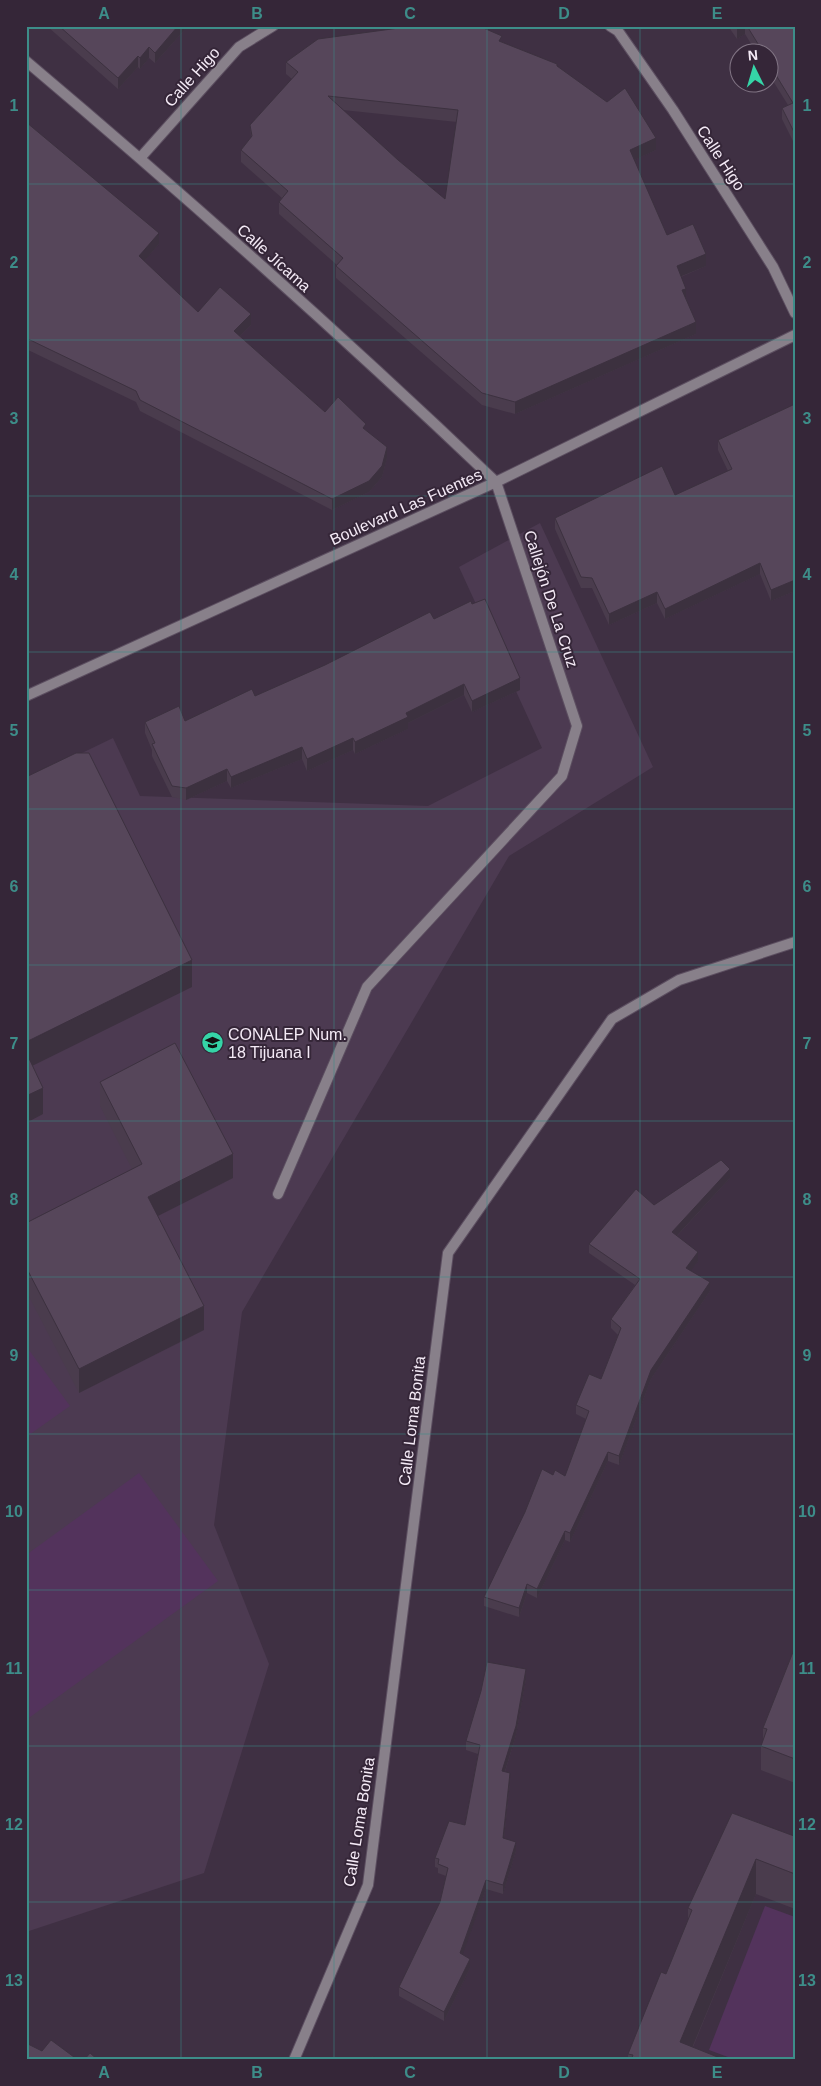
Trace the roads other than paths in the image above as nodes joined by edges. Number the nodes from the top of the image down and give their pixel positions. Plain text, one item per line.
1 (274, 26) edge
2 (610, 26) edge
3 (26, 61) edge
4 (140, 158) junction
5 (795, 313) edge
6 (795, 335) edge
7 (496, 482) junction
8 (26, 696) edge
9 (795, 942) edge
10 (278, 1194) dead end
11 (294, 2060) edge

1 - 4 street, Calle Higo
2 - 5 street, Calle Higo
3 - 4 street, Calle Jícama
4 - 7 street, Calle Jícama
6 - 7 street, Boulevard Las Fuentes
7 - 8 street, Boulevard Las Fuentes
7 - 10 street, Callejón De La Cruz
9 - 11 street, Calle Loma Bonita

